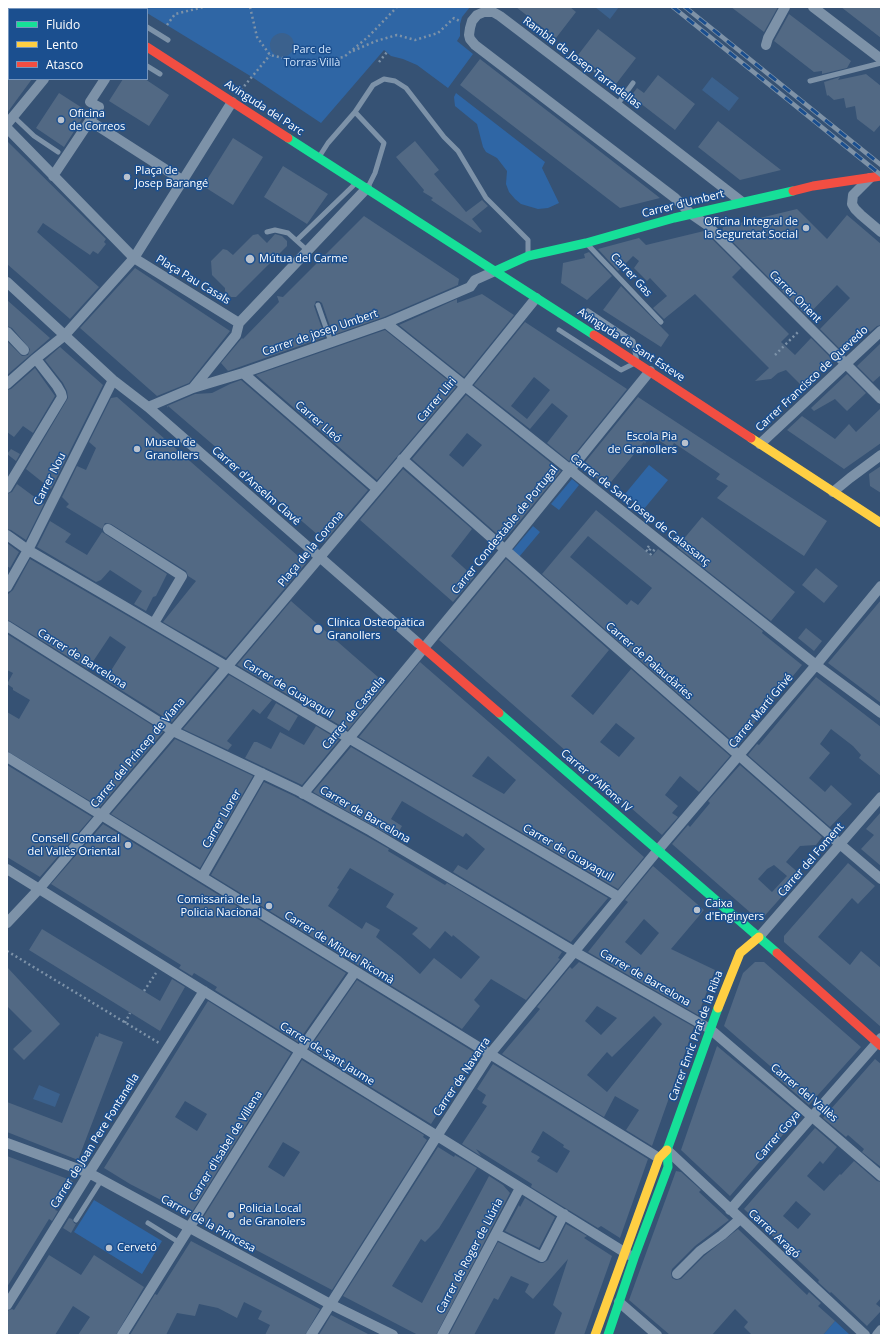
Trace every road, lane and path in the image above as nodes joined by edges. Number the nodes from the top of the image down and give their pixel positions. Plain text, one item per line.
1 (204, 7) edge
2 (250, 7) edge
3 (397, 7) edge
4 (784, 7) edge
5 (813, 7) edge
6 (536, 22) dead end
7 (167, 25) dead end
8 (534, 25) dead end
9 (148, 28) edge
10 (470, 28) junction
11 (168, 40) dead end
12 (766, 45) dead end
13 (148, 48) edge
14 (351, 52) junction
15 (387, 52) dead end
16 (270, 55) junction
17 (881, 59) edge
18 (380, 62) dead end
19 (881, 63) edge
20 (148, 67) edge
21 (596, 69) dead end
22 (160, 74) dead end
23 (597, 74) dead end
24 (43, 80) edge
25 (104, 80) edge
26 (810, 81) dead end
27 (633, 83) dead end
28 (242, 90) dead end
29 (232, 102) junction
30 (617, 105) junction
31 (355, 112) junction
32 (9, 117) edge
33 (90, 121) junction
34 (7, 128) edge
35 (58, 152) dead end
36 (318, 158) junction
37 (53, 176) junction
38 (881, 176) edge
39 (870, 178) junction
40 (182, 180) junction
41 (357, 182) junction
42 (367, 188) junction
43 (742, 202) junction
44 (691, 214) junction
45 (267, 232) dead end
46 (881, 232) edge
47 (297, 240) junction
48 (586, 242) junction
49 (308, 251) junction
50 (528, 256) junction
51 (134, 258) junction
52 (495, 271) junction
53 (7, 282) edge
54 (536, 298) junction
55 (318, 306) dead end
56 (588, 311) dead end
57 (239, 322) junction
58 (661, 322) dead end
59 (386, 323) junction
60 (806, 325) junction
61 (559, 330) dead end
62 (881, 331) edge
63 (7, 332) edge
64 (65, 335) junction
65 (331, 342) junction
66 (774, 355) dead end
67 (31, 356) junction
68 (637, 362) junction
69 (845, 364) junction
70 (208, 370) junction
71 (650, 371) junction
72 (243, 373) junction
73 (113, 380) junction
74 (215, 381) junction
75 (7, 384) edge
76 (465, 386) junction
77 (193, 388) junction
78 (878, 396) edge
79 (148, 407) junction
80 (760, 444) junction
81 (881, 455) edge
82 (402, 459) junction
83 (569, 470) junction
84 (7, 488) edge
85 (377, 489) junction
86 (833, 492) junction
87 (354, 516) joint
88 (881, 524) edge
89 (108, 529) dead end
90 (7, 535) edge
91 (28, 550) junction
92 (505, 550) junction
93 (320, 557) junction
94 (881, 586) edge
95 (7, 587) edge
96 (286, 597) joint
97 (154, 623) junction
98 (7, 626) edge
99 (421, 645) junction
100 (816, 665) junction
101 (227, 666) junction
102 (881, 713) edge
103 (173, 731) junction
104 (348, 738) junction
105 (739, 756) junction
106 (7, 757) edge
107 (262, 774) junction
108 (303, 794) junction
109 (881, 797) edge
110 (102, 815) junction
111 (840, 845) junction
112 (658, 850) junction
113 (7, 869) edge
114 (202, 878) junction
115 (881, 878) edge
116 (39, 889) junction
117 (619, 897) junction
118 (7, 923) edge
119 (758, 938) junction
120 (7, 951) edge
121 (575, 952) junction
122 (161, 964) junction
123 (355, 972) junction
124 (144, 991) dead end
125 (204, 991) junction
126 (130, 1012) dead end
127 (125, 1023) junction
128 (710, 1029) junction
129 (880, 1042) edge
130 (167, 1049) junction
131 (300, 1051) junction
132 (490, 1054) junction
133 (812, 1115) junction
134 (437, 1136) junction
135 (7, 1143) edge
136 (666, 1150) junction
137 (659, 1158) junction
138 (89, 1173) junction
139 (881, 1176) edge
140 (102, 1180) junction
141 (520, 1188) junction
142 (730, 1210) junction
143 (564, 1214) junction
144 (740, 1219) junction
145 (76, 1220) dead end
146 (148, 1223) dead end
147 (190, 1227) junction
148 (496, 1234) junction
149 (180, 1243) junction
150 (624, 1252) junction
151 (634, 1258) junction
152 (677, 1274) dead end
153 (619, 1302) junction
154 (330, 1304) junction
155 (7, 1305) edge
156 (881, 1330) edge
157 (122, 1335) edge
158 (311, 1335) edge
159 (393, 1335) edge
160 (442, 1335) edge
161 (595, 1335) edge
162 (608, 1335) edge
163 (657, 1335) edge
164 (865, 1335) edge
165 (876, 1335) edge

1 - 7 path
2 - 16 path
3 - 14 path
4 - 12 street
5 - 17 street
6 - 8 path
9 - 11 lane
10 - 14 path
10 - 30 street, Rambla de Josep Tarradellas
10 - 44 street
13 - 29 street, Avinguda del Parc
14 - 16 path
15 - 18 path
16 - 28 path
19 - 26 lane
20 - 22 lane
21 - 23 path
24 - 32 street
25 - 33 street
27 - 30 lane
29 - 36 street, Avinguda del Parc
29 - 40 street
30 - 43 street, Rambla de Josep Tarradellas
31 - 36 lane
31 - 42 lane
31 - 50 lane
32 - 35 lane
33 - 37 street
33 - 40 street
34 - 37 street
36 - 41 street, Avinguda del Parc
37 - 51 street
38 - 39 street, Carrer d'Umbert
39 - 43 street, Carrer d'Umbert
39 - 46 street
40 - 51 street
41 - 42 street, Avinguda del Parc
41 - 47 lane
42 - 49 street
42 - 52 street, Avinguda de Sant Esteve
43 - 44 street, Carrer d'Umbert
44 - 48 street, Carrer d'Umbert
44 - 60 street, Carrer Orient
45 - 47 lane
47 - 49 lane
48 - 50 street, Carrer d'Umbert
48 - 58 lane, Carrer Gas
49 - 57 street
50 - 52 street, Carrer d'Umbert
51 - 57 street, Plaça Pau Casals
51 - 64 street
52 - 54 street, Avinguda de Sant Esteve
52 - 59 street, Carrer de josep Umbert
53 - 64 street, Carrer d'Anselm Clavé
54 - 68 street, Avinguda de Sant Esteve
54 - 76 street, Carrer Lliri
55 - 65 lane
56 - 68 lane
57 - 70 street
59 - 65 street, Carrer de josep Umbert
59 - 76 street, Carrer de Sant Josep de Calassanç
60 - 66 path
60 - 69 street, Carrer Orient
61 - 68 lane
62 - 69 street, Carrer Francisco de Quevedo
63 - 67 street
64 - 67 street
64 - 73 street, Carrer d'Anselm Clavé
65 - 72 street, Carrer de josep Umbert
67 - 75 street
67 - 84 street
68 - 71 street, Avinguda de Sant Esteve
69 - 78 street, Carrer Orient
69 - 80 street, Carrer Francisco de Quevedo
70 - 74 street
70 - 77 street
71 - 80 street, Avinguda de Sant Esteve
71 - 83 street, Carrer Condestable de Portugal
72 - 74 street, Carrer de josep Umbert
72 - 85 street, Carrer Lleó
73 - 79 street, Carrer d'Anselm Clavé
73 - 91 street, Carrer Nou
74 - 77 street, Carrer de josep Umbert
76 - 82 street, Carrer Lliri
76 - 83 street, Carrer de Sant Josep de Calassanç
77 - 79 street, Carrer de josep Umbert
79 - 93 street, Carrer d'Anselm Clavé
80 - 86 street, Avinguda de Sant Esteve
81 - 86 street
82 - 85 street, Carrer Lliri
82 - 92 street, Carrer de Palaudàries
83 - 92 street, Carrer Condestable de Portugal
83 - 100 street, Carrer de Sant Josep de Calassanç
85 - 87 street, Carrer Lliri
86 - 88 street, Avinguda de Sant Esteve
87 - 93 street, Plaça de la Corona
89 - 97 street
90 - 91 street, Carrer de Guayaquil
91 - 95 street, Carrer Nou
91 - 97 street, Carrer de Guayaquil
92 - 99 street, Carrer Condestable de Portugal
92 - 105 street, Carrer de Palaudàries
93 - 96 street, Plaça de la Corona
93 - 99 street, Carrer d'Anselm Clavé
94 - 100 street, Carrer Martí Grivé
96 - 101 street, Carrer del Príncep de Viana
97 - 101 street, Carrer de Guayaquil
98 - 103 street, Carrer de Barcelona
99 - 104 street, Carrer de Castella
99 - 112 street, Carrer d'Alfons IV
100 - 102 street, Carrer de Sant Josep de Calassanç
100 - 105 street, Carrer Martí Grivé
101 - 103 street, Carrer del Príncep de Viana
101 - 104 street, Carrer de Guayaquil
103 - 107 street, Carrer de Barcelona
103 - 110 street, Carrer del Príncep de Viana
104 - 108 street, Carrer de Castella
104 - 117 street, Carrer de Guayaquil
105 - 111 street, Carrer de Palaudàries
105 - 112 street, Carrer Martí Grivé
106 - 110 street, Carrer de Miquel Ricomà
107 - 108 street, Carrer de Barcelona
107 - 114 street, Carrer Llorer
108 - 121 street, Carrer de Barcelona
109 - 111 street, Carrer del Foment
110 - 114 street, Carrer de Miquel Ricomà
110 - 116 street, Carrer del Príncep de Viana
111 - 115 street, Carrer de Palaudàries
111 - 119 street, Carrer del Foment
112 - 117 street, Carrer de Navarra
112 - 119 street, Carrer d'Alfons IV
113 - 116 street, Carrer de Sant Jaume
114 - 123 street, Carrer de Miquel Ricomà
116 - 118 street, Carrer del Príncep de Viana
116 - 122 street, Carrer de Sant Jaume
117 - 121 street, Carrer de Navarra
119 - 128 street, Carrer Enric Prat de la Riba
119 - 129 street, Carrer d'Alfons IV
120 - 127 path
121 - 128 street, Carrer de Barcelona
121 - 132 street, Carrer de Navarra
122 - 124 path
122 - 125 street, Carrer de Sant Jaume
123 - 131 street, Carrer d'Isabel de Villena
123 - 132 street, Carrer de Miquel Ricomà
125 - 130 street, Carrer de Joan Pere Fontanella
125 - 131 street, Carrer de Sant Jaume
126 - 127 path
127 - 130 path
128 - 133 street, Carrer del Vallès
128 - 136 street, Carrer Enric Prat de la Riba
129 - 133 street, Carrer Goya
130 - 138 street, Carrer de Joan Pere Fontanella
131 - 134 street, Carrer de Sant Jaume
131 - 147 street, Carrer d'Isabel de Villena
132 - 134 street, Carrer de Navarra
132 - 137 street, Carrer de Miquel Ricomà
133 - 139 street, Carrer del Vallès
133 - 142 street, Carrer Goya
134 - 141 street, Carrer de Sant Jaume
134 - 154 street, Carrer de Navarra
135 - 138 street, Carrer de la Princesa
136 - 137 street, Carrer Enric Prat de la Riba
136 - 142 street, Carrer Aragó
136 - 151 street, Carrer Enric Prat de la Riba
137 - 150 street, Carrer Enric Prat de la Riba
138 - 140 street, Carrer de la Princesa
138 - 155 street, Carrer de Joan Pere Fontanella
140 - 145 lane
140 - 147 street, Carrer de la Princesa
141 - 143 street, Carrer de Sant Jaume
141 - 148 street, Carrer de Roger de Llúria
142 - 144 street, Carrer Aragó
143 - 148 street
143 - 150 street, Carrer de Sant Jaume
144 - 152 street
144 - 164 street, Carrer Aragó
146 - 149 lane
147 - 149 street, Carrer d'Isabel de Villena
147 - 154 street, Carrer de la Princesa
148 - 160 street, Carrer de Roger de Llúria
149 - 157 street, Carrer d'Isabel de Villena
150 - 151 street, Carrer de Sant Jaume
150 - 161 street, Carrer Enric Prat de la Riba
151 - 153 street, Carrer Enric Prat de la Riba
153 - 162 street, Carrer Enric Prat de la Riba
153 - 163 street
154 - 158 street, Carrer de Navarra
154 - 159 street, Carrer de la Princesa
156 - 165 street

